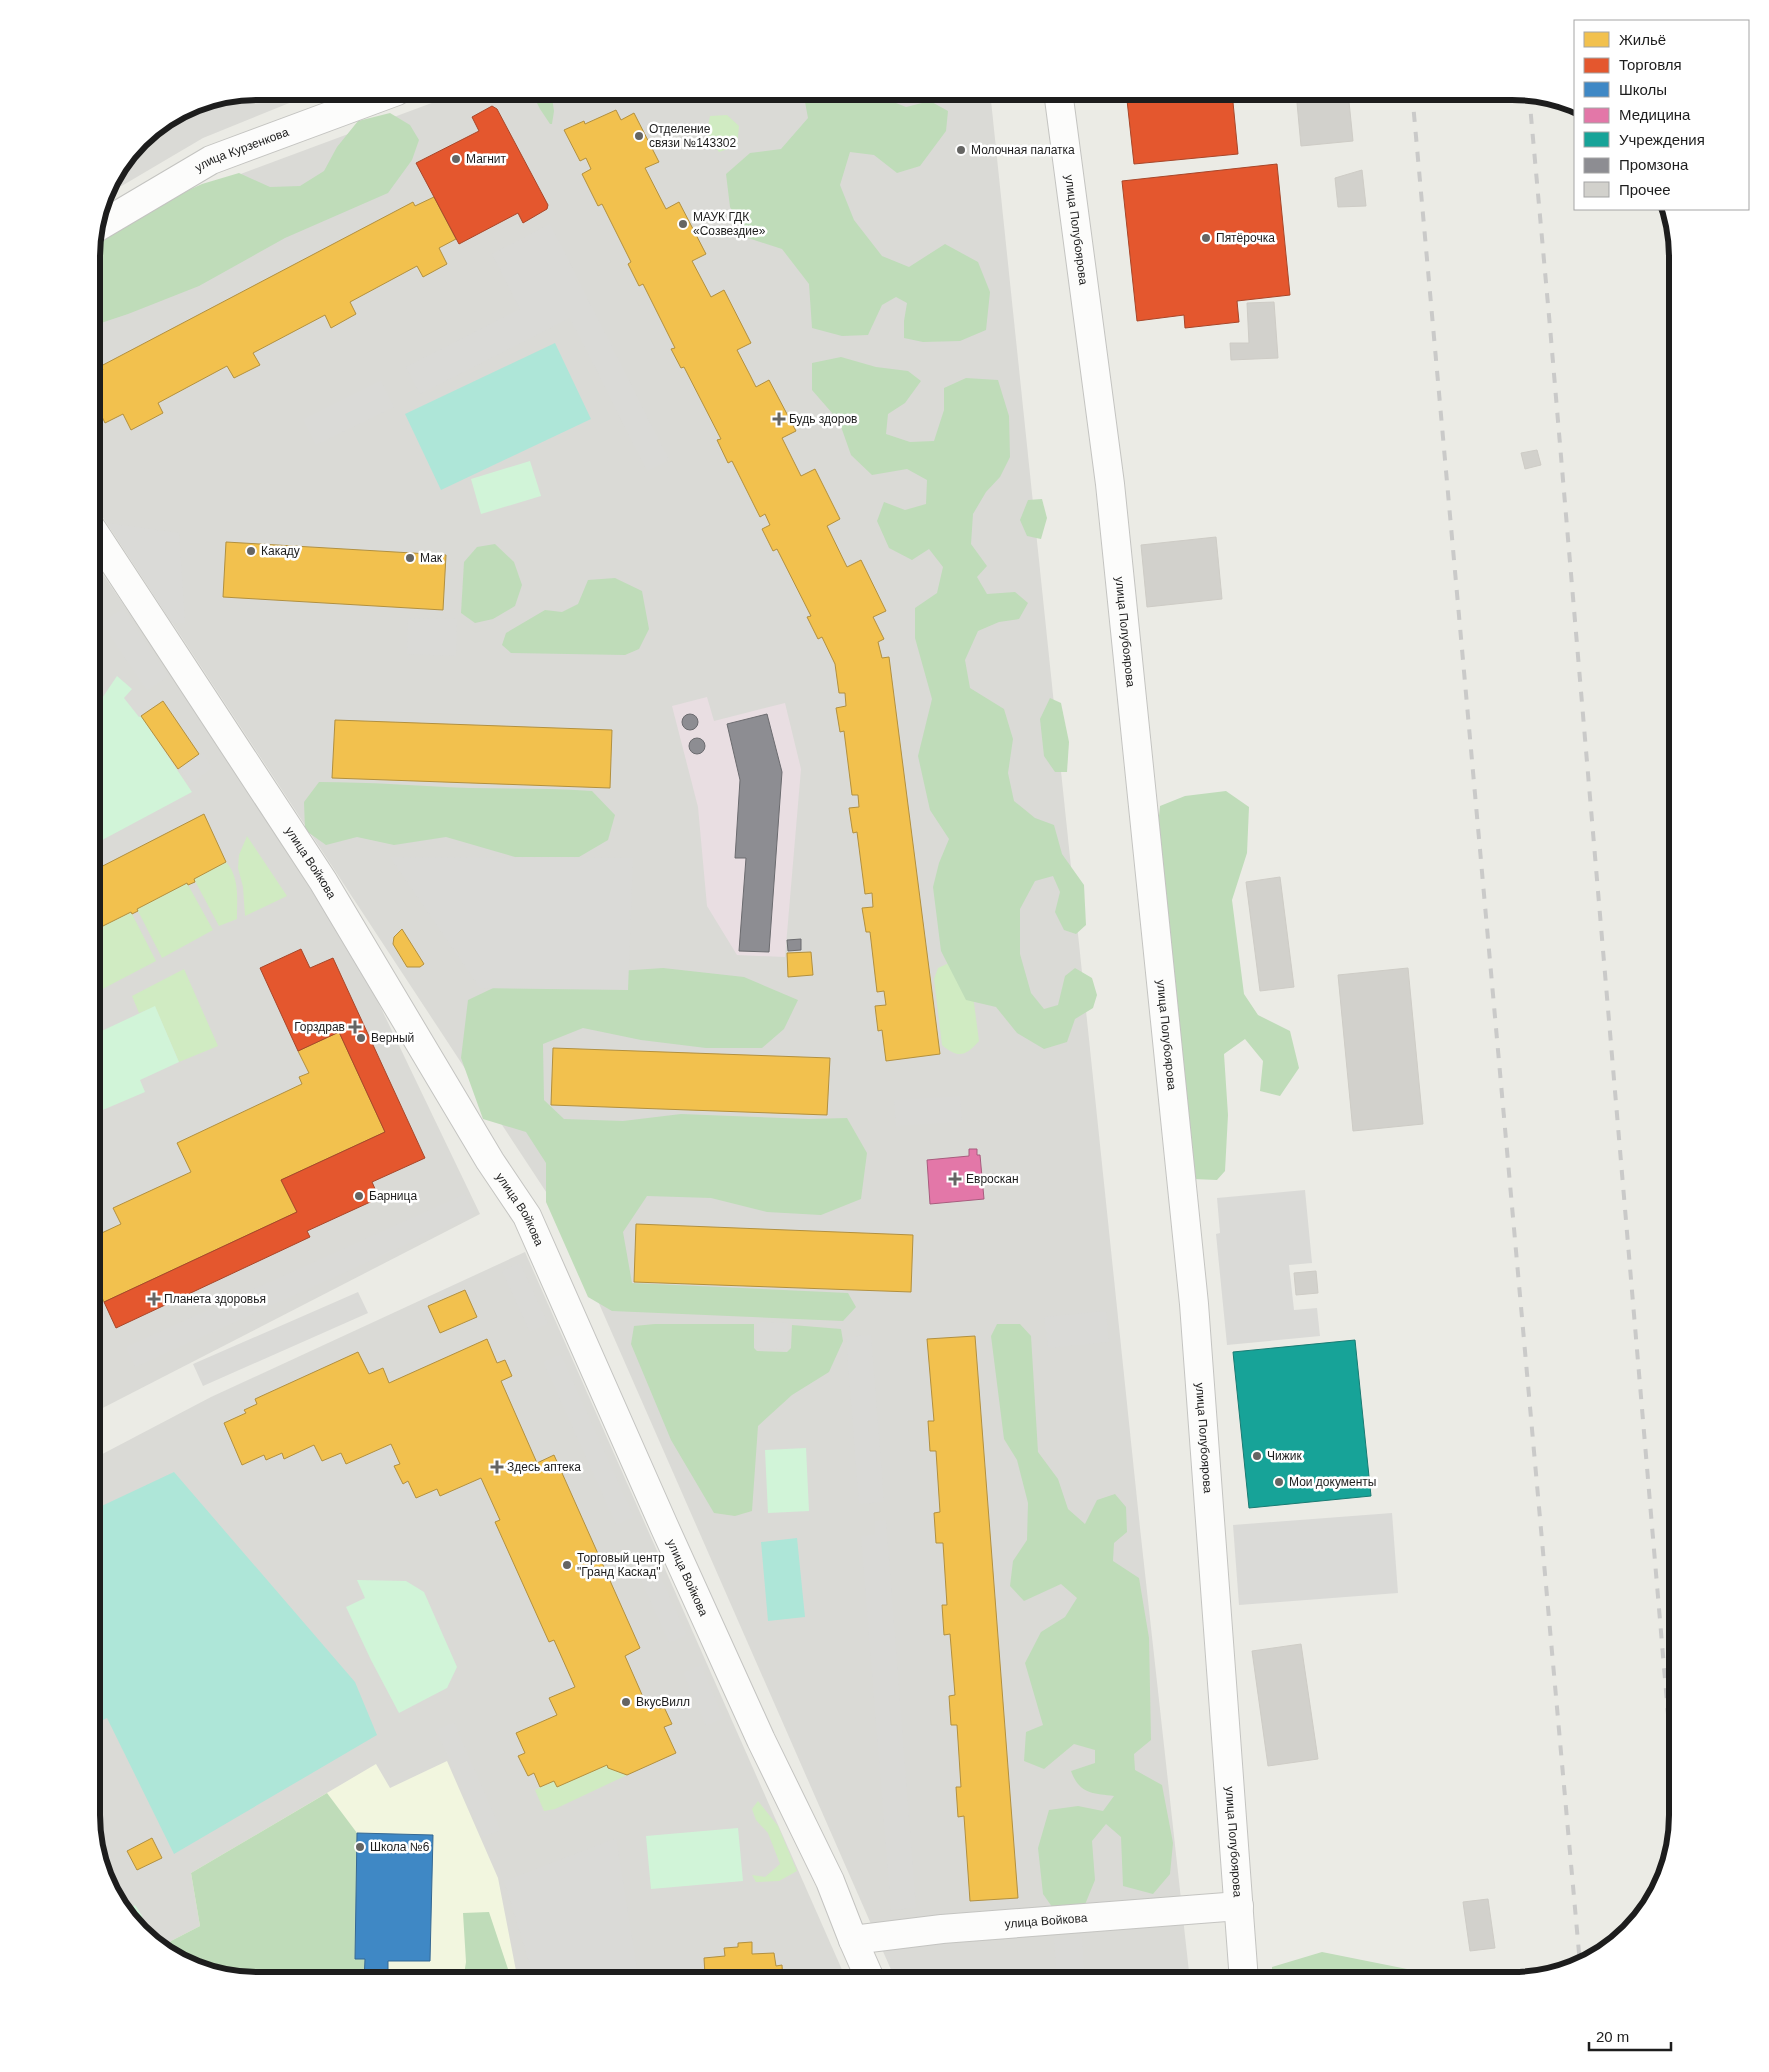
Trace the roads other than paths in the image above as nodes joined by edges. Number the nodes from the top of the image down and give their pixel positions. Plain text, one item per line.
1 (373, 100) edge
2 (1059, 100) edge
3 (104, 222) edge
4 (100, 541) edge
5 (1239, 1906) junction
6 (852, 1940) junction
7 (867, 1972) edge
8 (1243, 1972) edge

1 - 3 street, улица Курзенкова
2 - 5 street, улица Полубоярова
4 - 6 street, улица Войкова
5 - 6 street, улица Войкова
5 - 8 street, улица Полубоярова
6 - 7 street, улица Войкова

